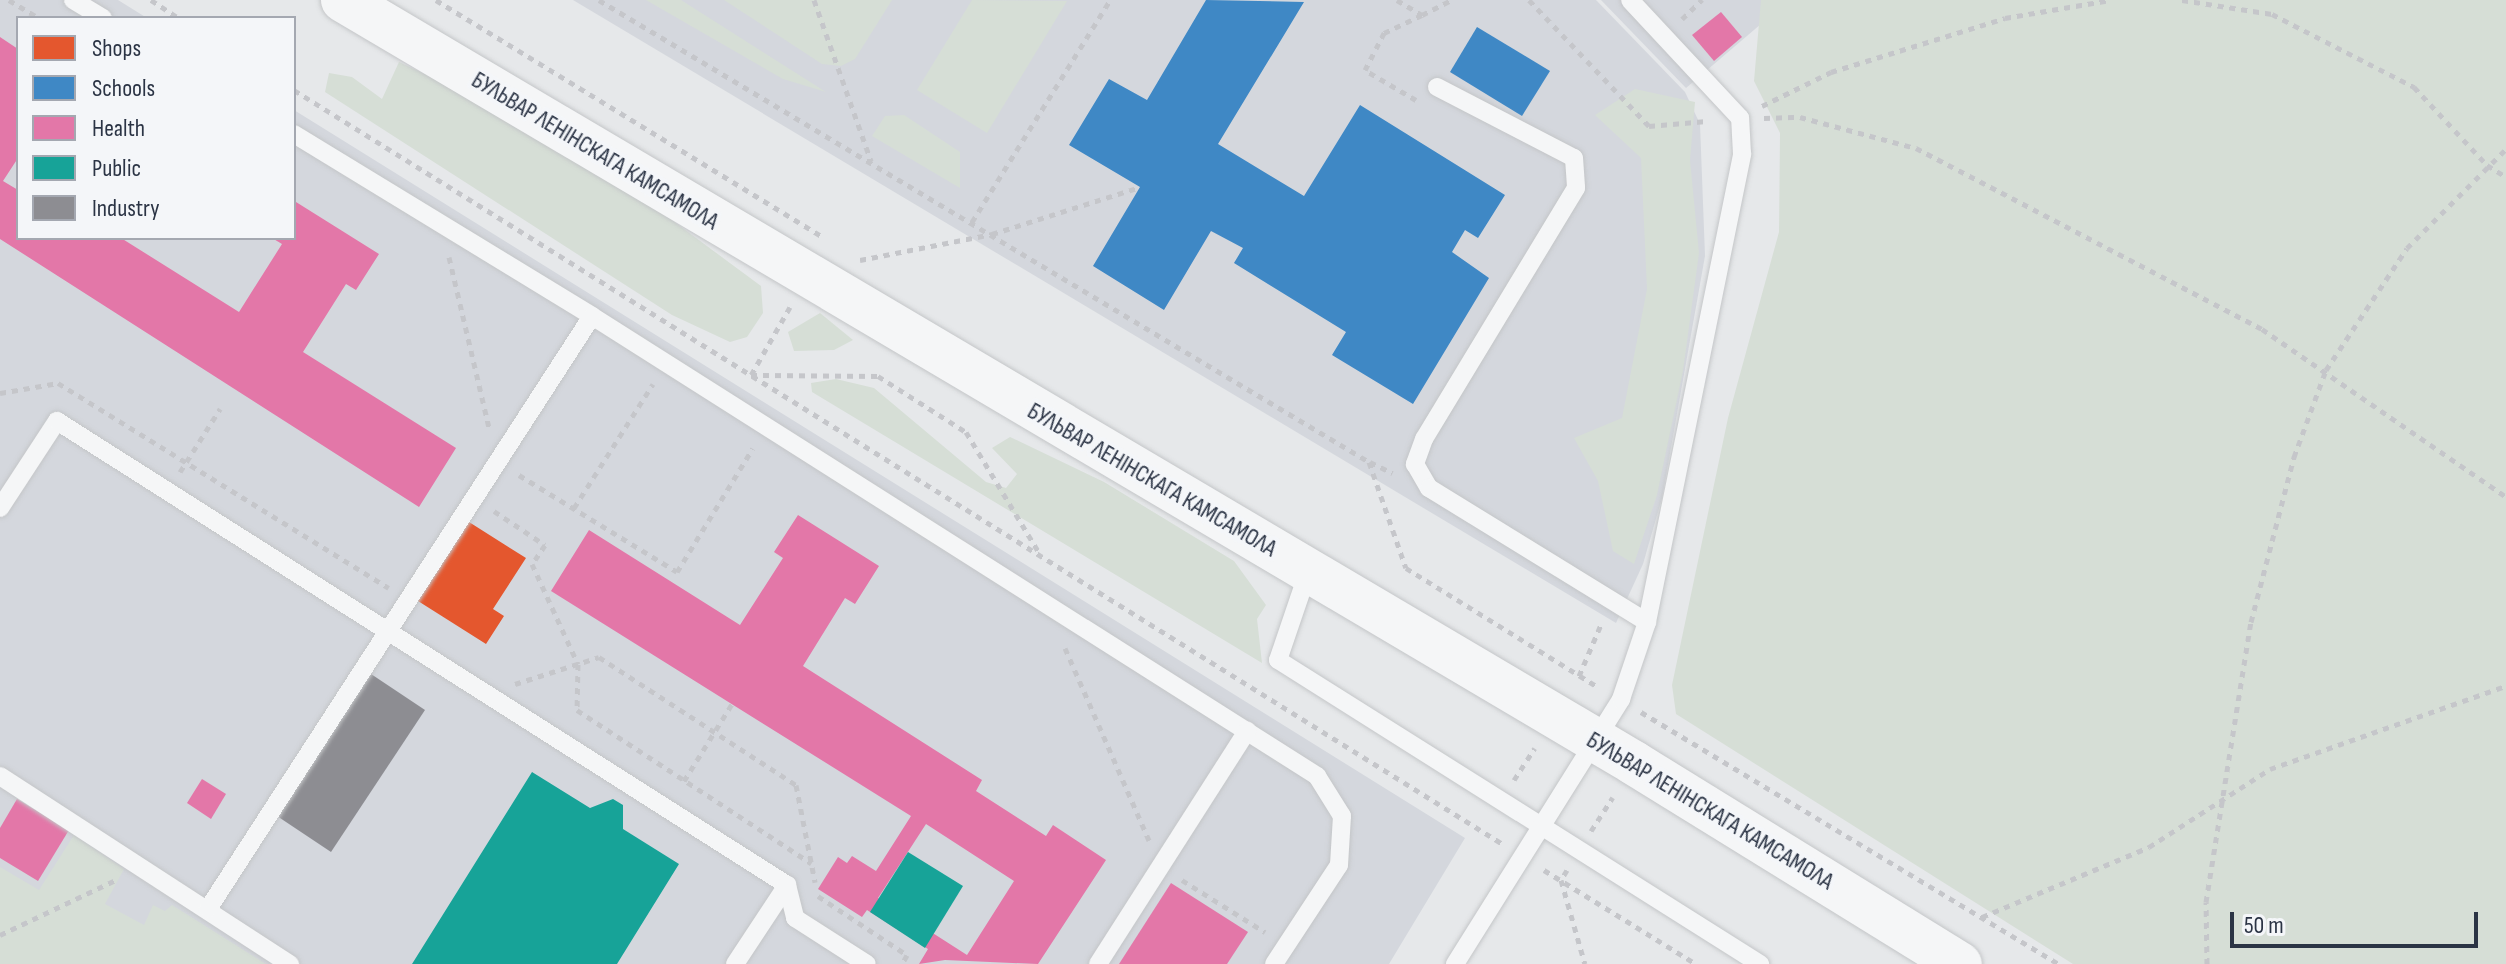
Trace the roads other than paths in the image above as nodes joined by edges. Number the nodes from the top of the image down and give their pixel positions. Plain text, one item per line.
1 (73, 0) edge
2 (343, 0) edge
3 (1630, 0) edge
4 (100, 16) edge
5 (1437, 87) road end
6 (296, 135) edge
7 (592, 316) junction
8 (0, 508) edge
9 (1308, 572) junction
10 (1647, 622) junction
11 (387, 628) junction
12 (1247, 731) junction
13 (1596, 741) junction
14 (0, 776) edge
15 (1540, 825) junction
16 (787, 885) junction
17 (208, 909) junction
18 (1933, 957) edge
19 (290, 964) edge
20 (735, 964) edge
21 (867, 964) edge
22 (1098, 964) edge
23 (1274, 964) edge
24 (1455, 964) edge
25 (1760, 964) edge

1 - 4 lane
2 - 9 street, БУЛЬВАР ЛЕНІНСКАГА КАМСАМОЛА
3 - 10 lane
5 - 10 lane
6 - 7 lane
7 - 11 lane
7 - 12 lane
8 - 11 lane
9 - 13 street, БУЛЬВАР ЛЕНІНСКАГА КАМСАМОЛА
9 - 15 lane
10 - 13 lane
11 - 16 lane
11 - 17 lane
12 - 22 lane
12 - 23 lane
13 - 15 lane
13 - 18 street, БУЛЬВАР ЛЕНІНСКАГА КАМСАМОЛА
14 - 17 lane
15 - 24 lane
15 - 25 lane
16 - 20 lane
16 - 21 lane
17 - 19 lane

